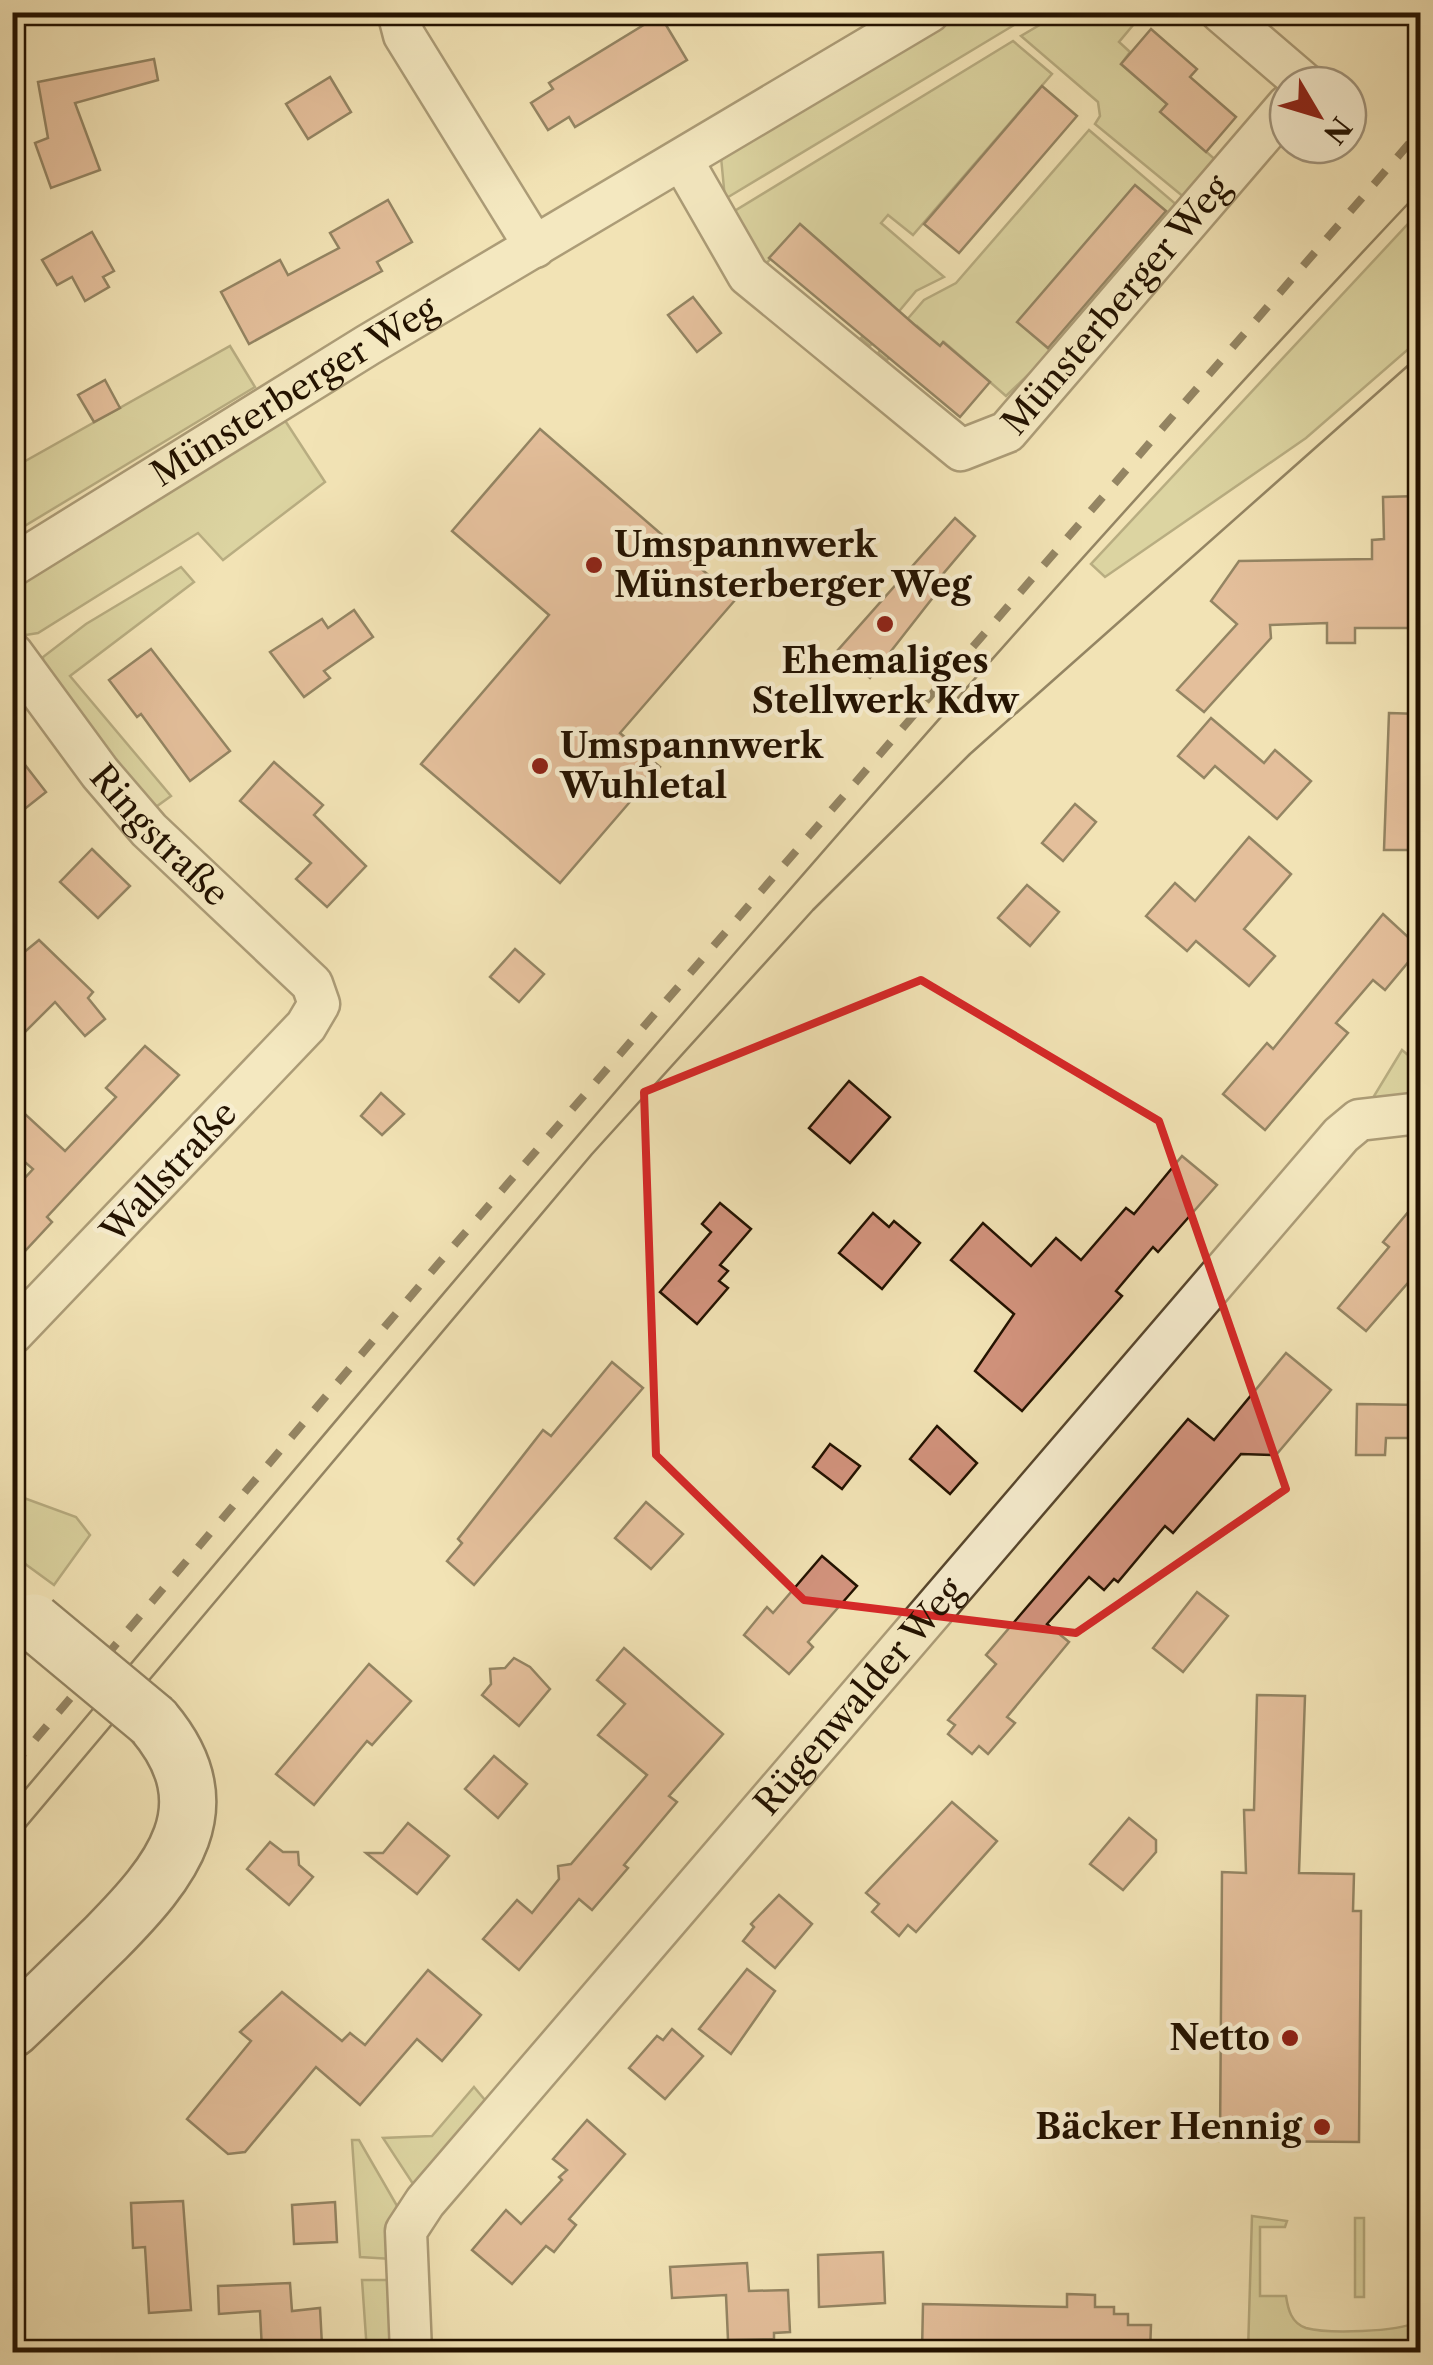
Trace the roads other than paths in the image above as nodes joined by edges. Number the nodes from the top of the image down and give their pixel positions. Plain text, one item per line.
1 (398, 12) edge
2 (929, 12) edge
3 (1221, 12) edge
4 (1283, 65) edge
5 (1268, 128) edge
6 (682, 160) junction
7 (535, 246) junction
8 (12, 566) edge
9 (12, 653) edge
10 (319, 1004) joint
11 (1420, 1113) edge
12 (12, 1334) edge
13 (23, 1614) edge
14 (12, 2030) edge
15 (412, 2352) edge

1 - 7 street
2 - 6 street, Münsterberger Weg
3 - 4 street
5 - 6 street, Münsterberger Weg
6 - 7 street, Münsterberger Weg
7 - 8 street, Münsterberger Weg
9 - 10 street, Ringstraße
10 - 12 street, Wallstraße
11 - 15 street, Rügenwalder Weg
13 - 14 street, bridge

